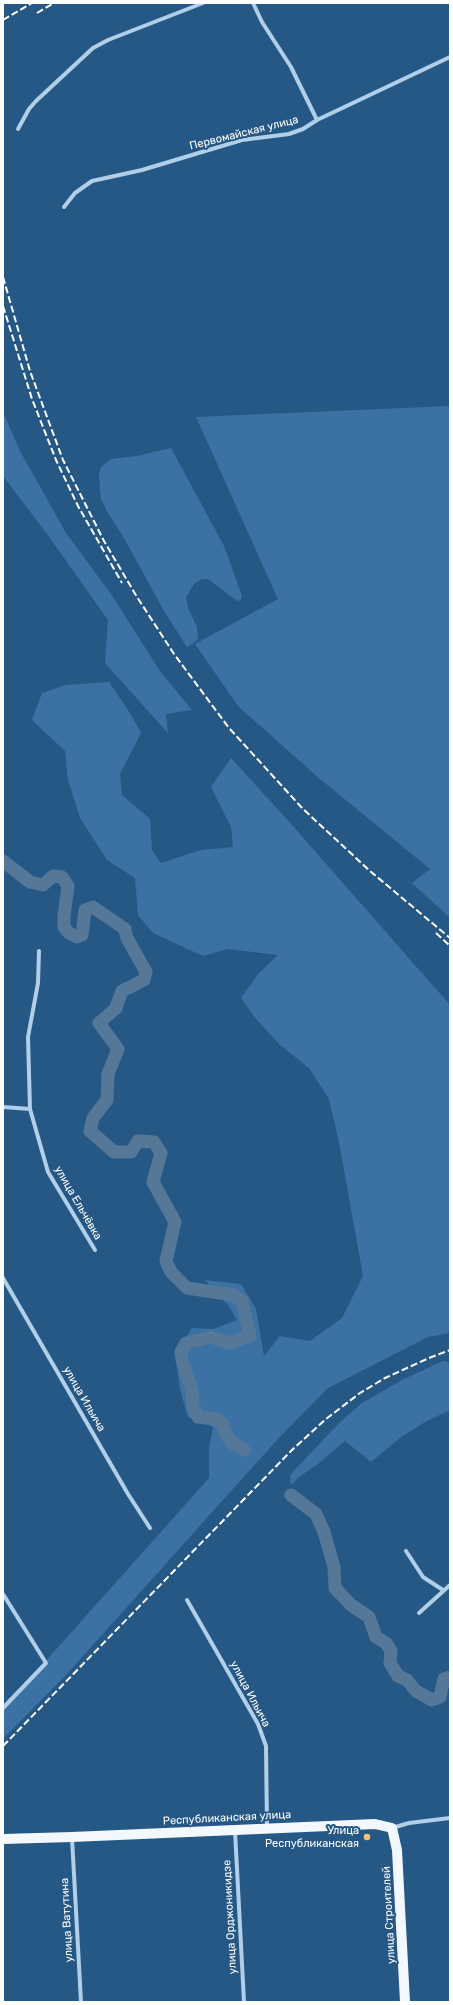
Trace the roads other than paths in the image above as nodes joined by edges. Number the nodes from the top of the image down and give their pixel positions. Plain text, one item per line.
1 (203, 3) edge
2 (253, 3) edge
3 (450, 57) edge
4 (317, 120) junction
5 (18, 129) dead end
6 (64, 207) dead end
7 (39, 951) dead end
8 (3, 1107) edge
9 (30, 1109) junction
10 (94, 1250) dead end
11 (3, 1278) edge
12 (150, 1528) dead end
13 (406, 1551) dead end
14 (450, 1585) edge
15 (443, 1590) junction
16 (3, 1594) edge
17 (187, 1600) dead end
18 (419, 1613) dead end
19 (3, 1708) edge
20 (450, 1818) edge
21 (392, 1828) junction
22 (268, 1829) junction
23 (235, 1830) junction
24 (72, 1837) junction
25 (3, 1839) edge
26 (81, 2002) edge
27 (244, 2002) edge
28 (405, 2002) edge

1 - 5 street
2 - 4 street
3 - 4 street, Первомайская улица
4 - 6 street, Первомайская улица
7 - 9 street, улица Ельчёвка
8 - 9 street
9 - 10 street, улица Ельчёвка
11 - 12 street, улица Ильича
13 - 15 street
14 - 15 street
15 - 18 street
16 - 19 street
17 - 22 street, улица Ильича
20 - 21 street, Республиканская улица
21 - 22 main road, Республиканская улица
21 - 28 main road, улица Строителей
22 - 23 main road, Республиканская улица
23 - 24 main road, Республиканская улица
23 - 27 street, улица Орджоникидзе
24 - 25 main road, Республиканская улица
24 - 26 street, улица Ватутина

